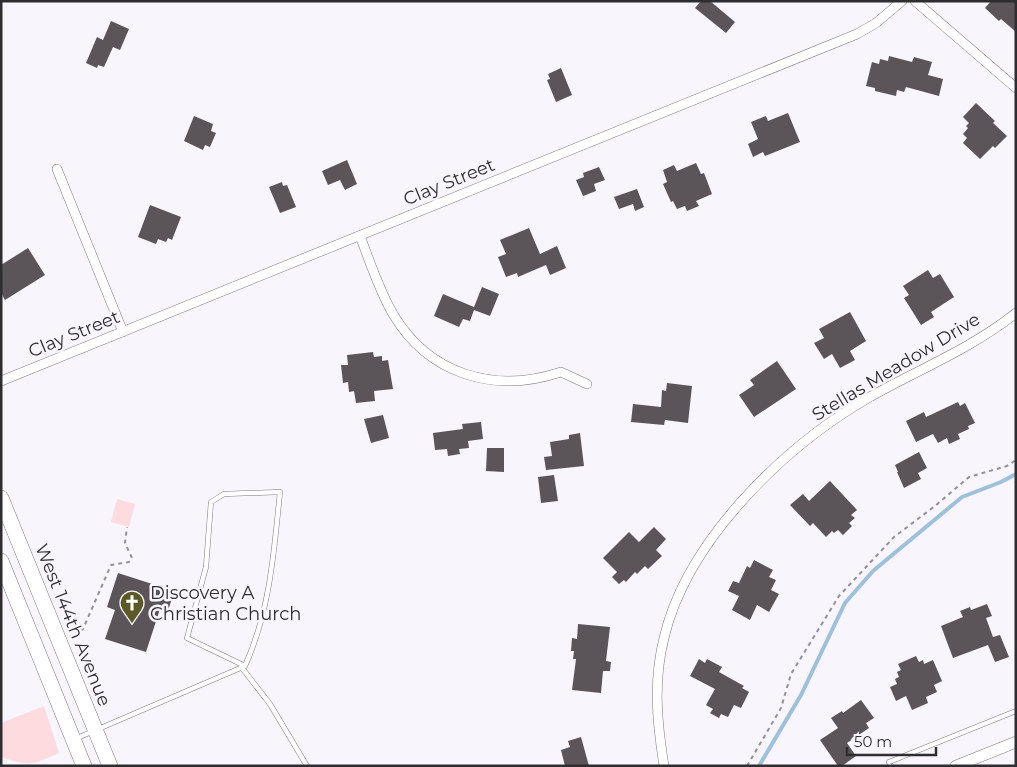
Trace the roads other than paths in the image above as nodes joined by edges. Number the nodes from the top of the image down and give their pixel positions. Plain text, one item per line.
1 (902, 1) edge
2 (915, 1) edge
3 (1016, 88) edge
4 (57, 169) dead end
5 (360, 236) junction
6 (1016, 313) edge
7 (123, 332) junction
8 (1, 381) edge
9 (586, 384) dead end
10 (1, 498) edge
11 (1, 561) edge
12 (243, 667) junction
13 (1016, 711) edge
14 (95, 730) junction
15 (74, 739) junction
16 (1016, 742) edge
17 (84, 766) edge
18 (110, 766) edge
19 (307, 766) edge
20 (664, 766) edge
21 (891, 766) edge
22 (956, 766) edge

1 - 5 street, Clay Street
2 - 3 street
4 - 7 street
5 - 7 street, Clay Street
5 - 9 street
6 - 20 street, Stellas Meadow Drive
7 - 8 street, Clay Street
10 - 14 main road, West 144th Avenue
11 - 15 main road
12 - 12 lane
12 - 14 lane
12 - 19 lane
13 - 21 lane
14 - 15 lane
14 - 18 main road, West 144th Avenue
15 - 17 main road
16 - 22 street

